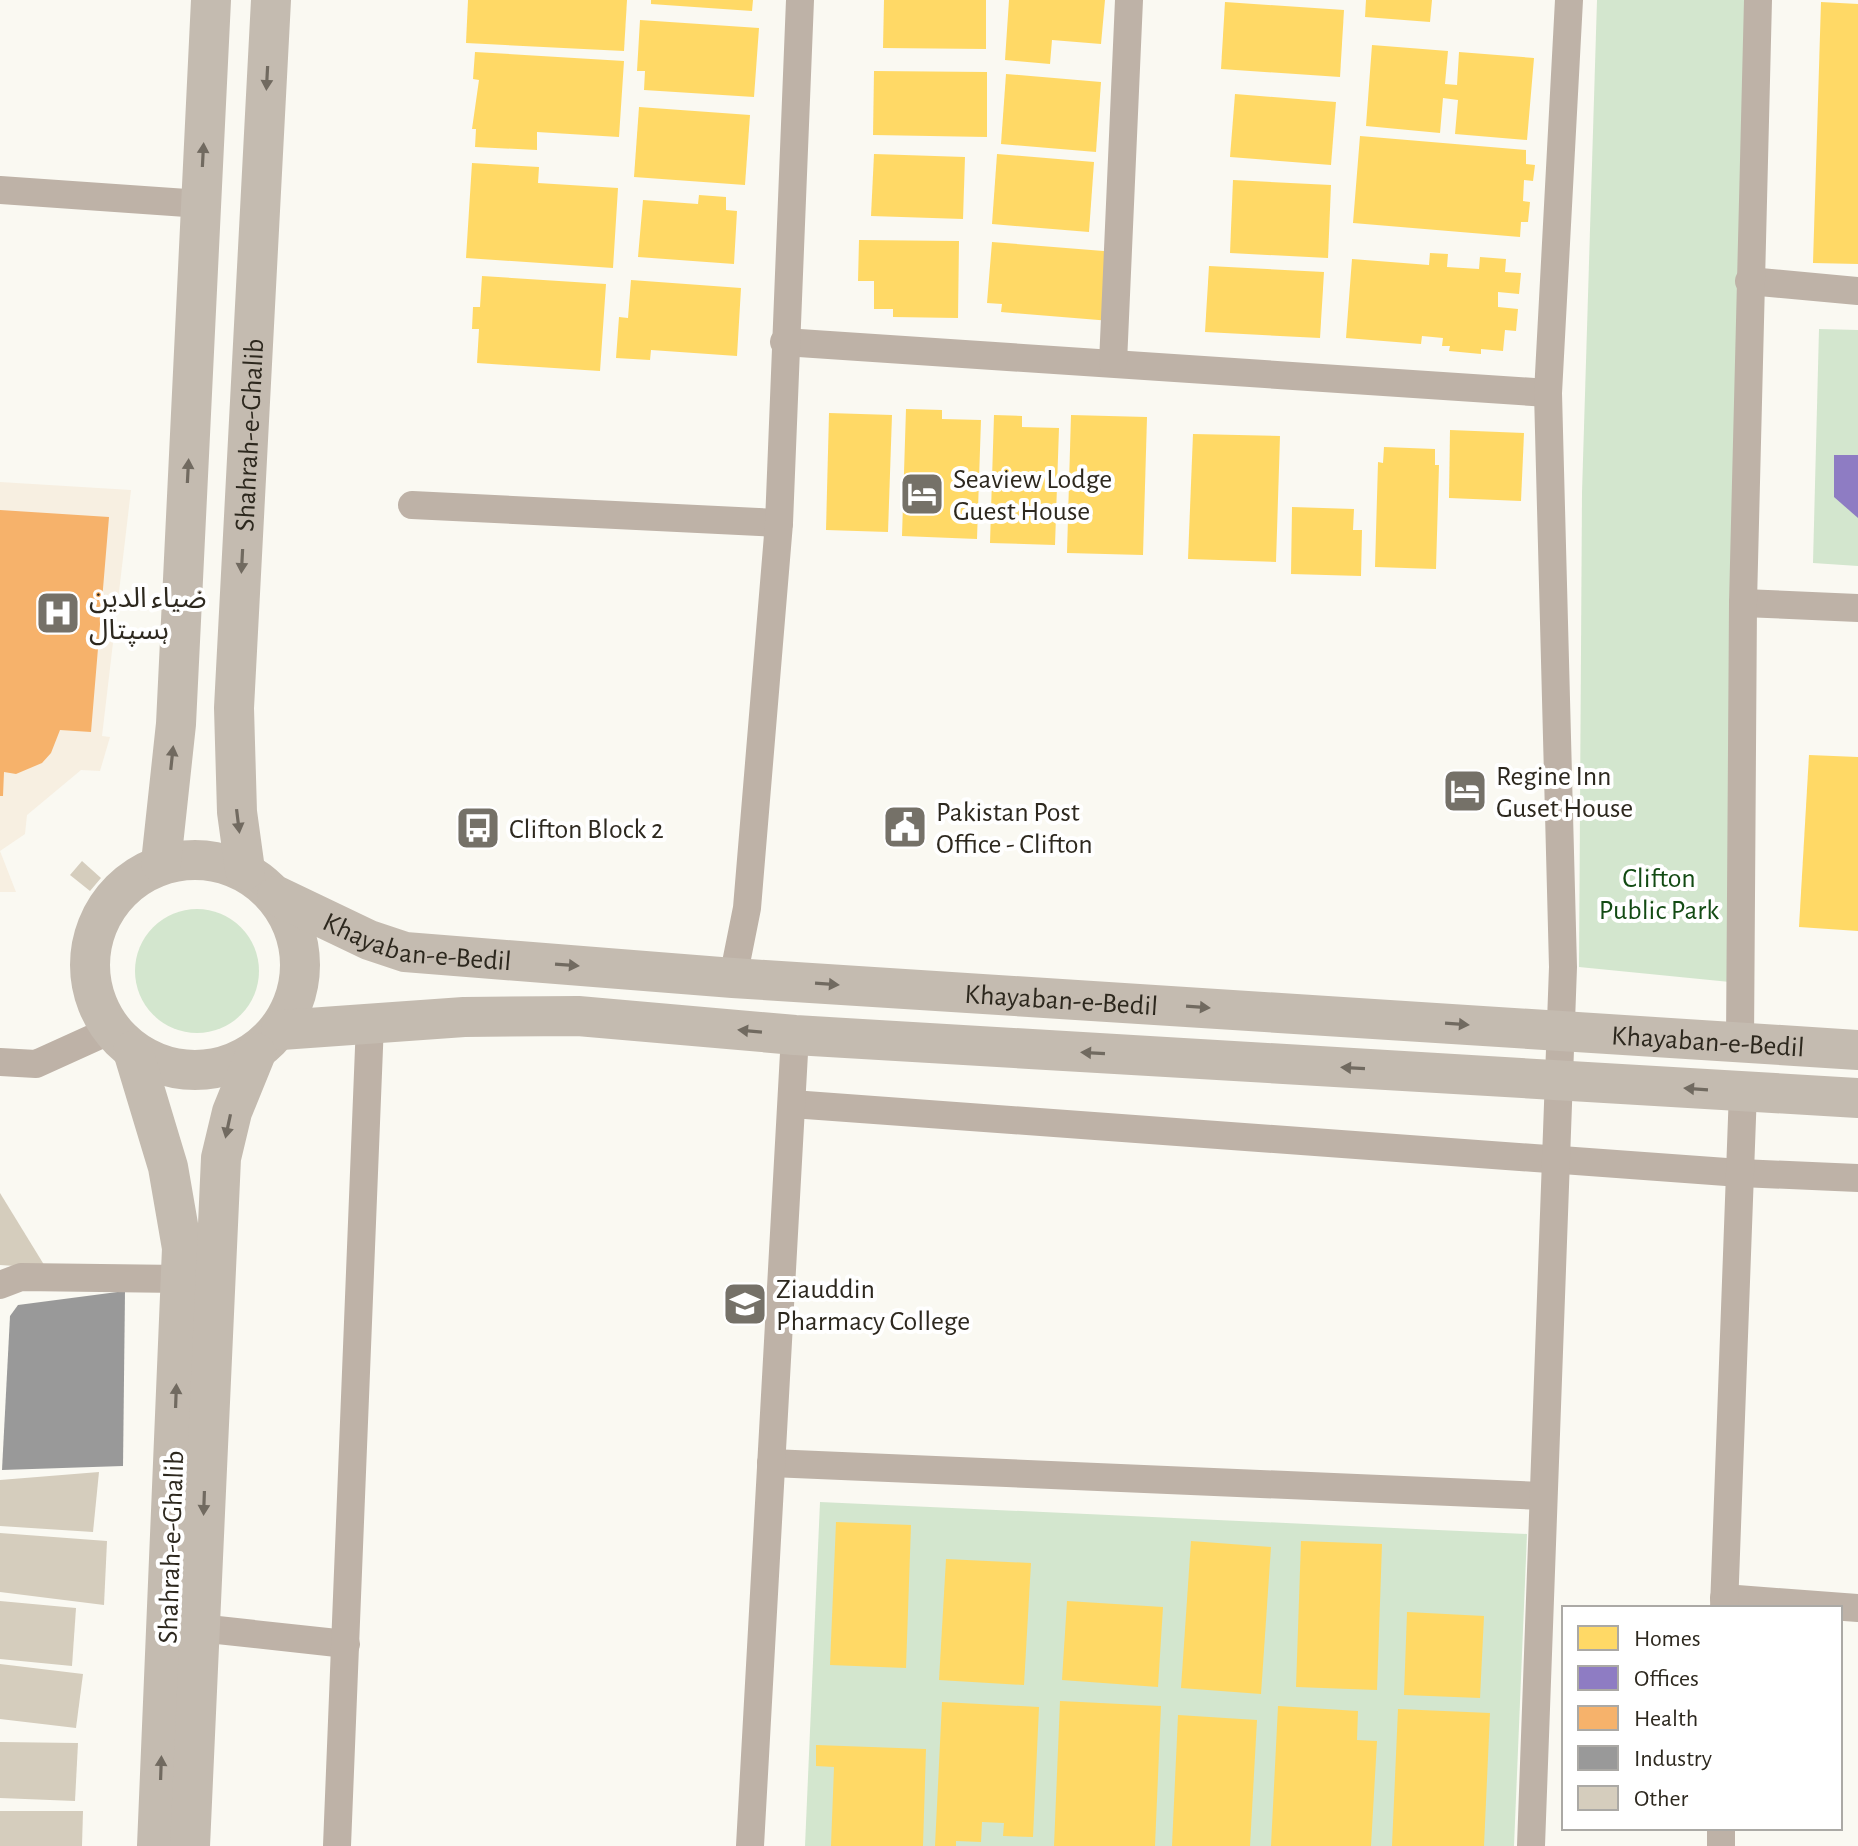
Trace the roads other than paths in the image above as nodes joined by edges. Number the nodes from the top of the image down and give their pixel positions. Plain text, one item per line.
1 (211, 0) edge
2 (271, 0) edge
3 (800, 0) edge
4 (1129, 0) edge
5 (1569, 0) edge
6 (1758, 0) edge
7 (0, 190) edge
8 (201, 204) junction
9 (1749, 281) junction
10 (1858, 291) edge
11 (784, 342) junction
12 (1113, 363) junction
13 (1548, 393) junction
14 (412, 505) dead end
15 (779, 523) junction
16 (1743, 603) junction
17 (1858, 608) edge
18 (161, 863) junction
19 (245, 870) junction
20 (277, 896) junction
21 (733, 978) junction
22 (370, 1023) junction
23 (1561, 1030) junction
24 (795, 1035) junction
25 (122, 1041) junction
26 (268, 1042) junction
27 (1740, 1042) junction
28 (1858, 1050) edge
29 (0, 1062) edge
30 (1559, 1080) junction
31 (1743, 1091) junction
32 (1858, 1098) edge
33 (792, 1104) junction
34 (1556, 1160) junction
35 (1740, 1173) junction
36 (1858, 1178) edge
37 (192, 1270) junction
38 (0, 1285) edge
39 (771, 1463) junction
40 (1542, 1496) junction
41 (1724, 1603) edge
42 (1804, 1606) edge
43 (199, 1628) junction
44 (346, 1644) junction
45 (157, 1846) edge
46 (190, 1846) edge
47 (337, 1846) edge
48 (750, 1846) edge
49 (1531, 1846) edge

8 -> 1 main road, Shahrah-e-Ghalib
2 -> 19 main road, Shahrah-e-Ghalib
3 - 11 street
4 - 12 street
5 - 13 street
6 - 9 street
7 - 8 street
18 -> 8 main road, Shahrah-e-Ghalib
9 - 10 street
9 - 16 street
11 - 12 street
11 - 15 street
12 - 13 street
13 - 23 street
14 - 15 street
15 - 21 street
16 - 17 street
16 - 27 street
18 - 19 main road
18 - 25 main road
19 - 20 main road
20 -> 21 main road, Khayaban-e-Bedil
20 - 26 main road
21 -> 23 main road, Khayaban-e-Bedil
24 -> 22 main road, Khayaban-e-Bedil
22 - 26 main road, Khayaban-e-Bedil
22 - 44 street
23 - 27 main road, Khayaban-e-Bedil
23 - 30 street
30 -> 24 main road, Khayaban-e-Bedil
24 - 33 street
25 - 26 main road
25 - 29 street
25 - 37 main road
26 -> 37 main road
27 - 28 main road, Khayaban-e-Bedil
31 -> 30 main road, Khayaban-e-Bedil
30 - 34 street
31 - 32 main road, Khayaban-e-Bedil
31 - 35 street
33 - 34 street
33 - 39 street
34 - 35 street
34 - 40 street
35 - 36 street
35 - 41 street
37 - 38 street
37 -> 43 main road, Shahrah-e-Ghalib
45 -> 37 main road, Shahrah-e-Ghalib
39 - 40 street
39 - 48 street
40 - 49 street
41 - 42 street
43 - 44 street
43 - 46 main road, Shahrah-e-Ghalib
44 - 47 street

